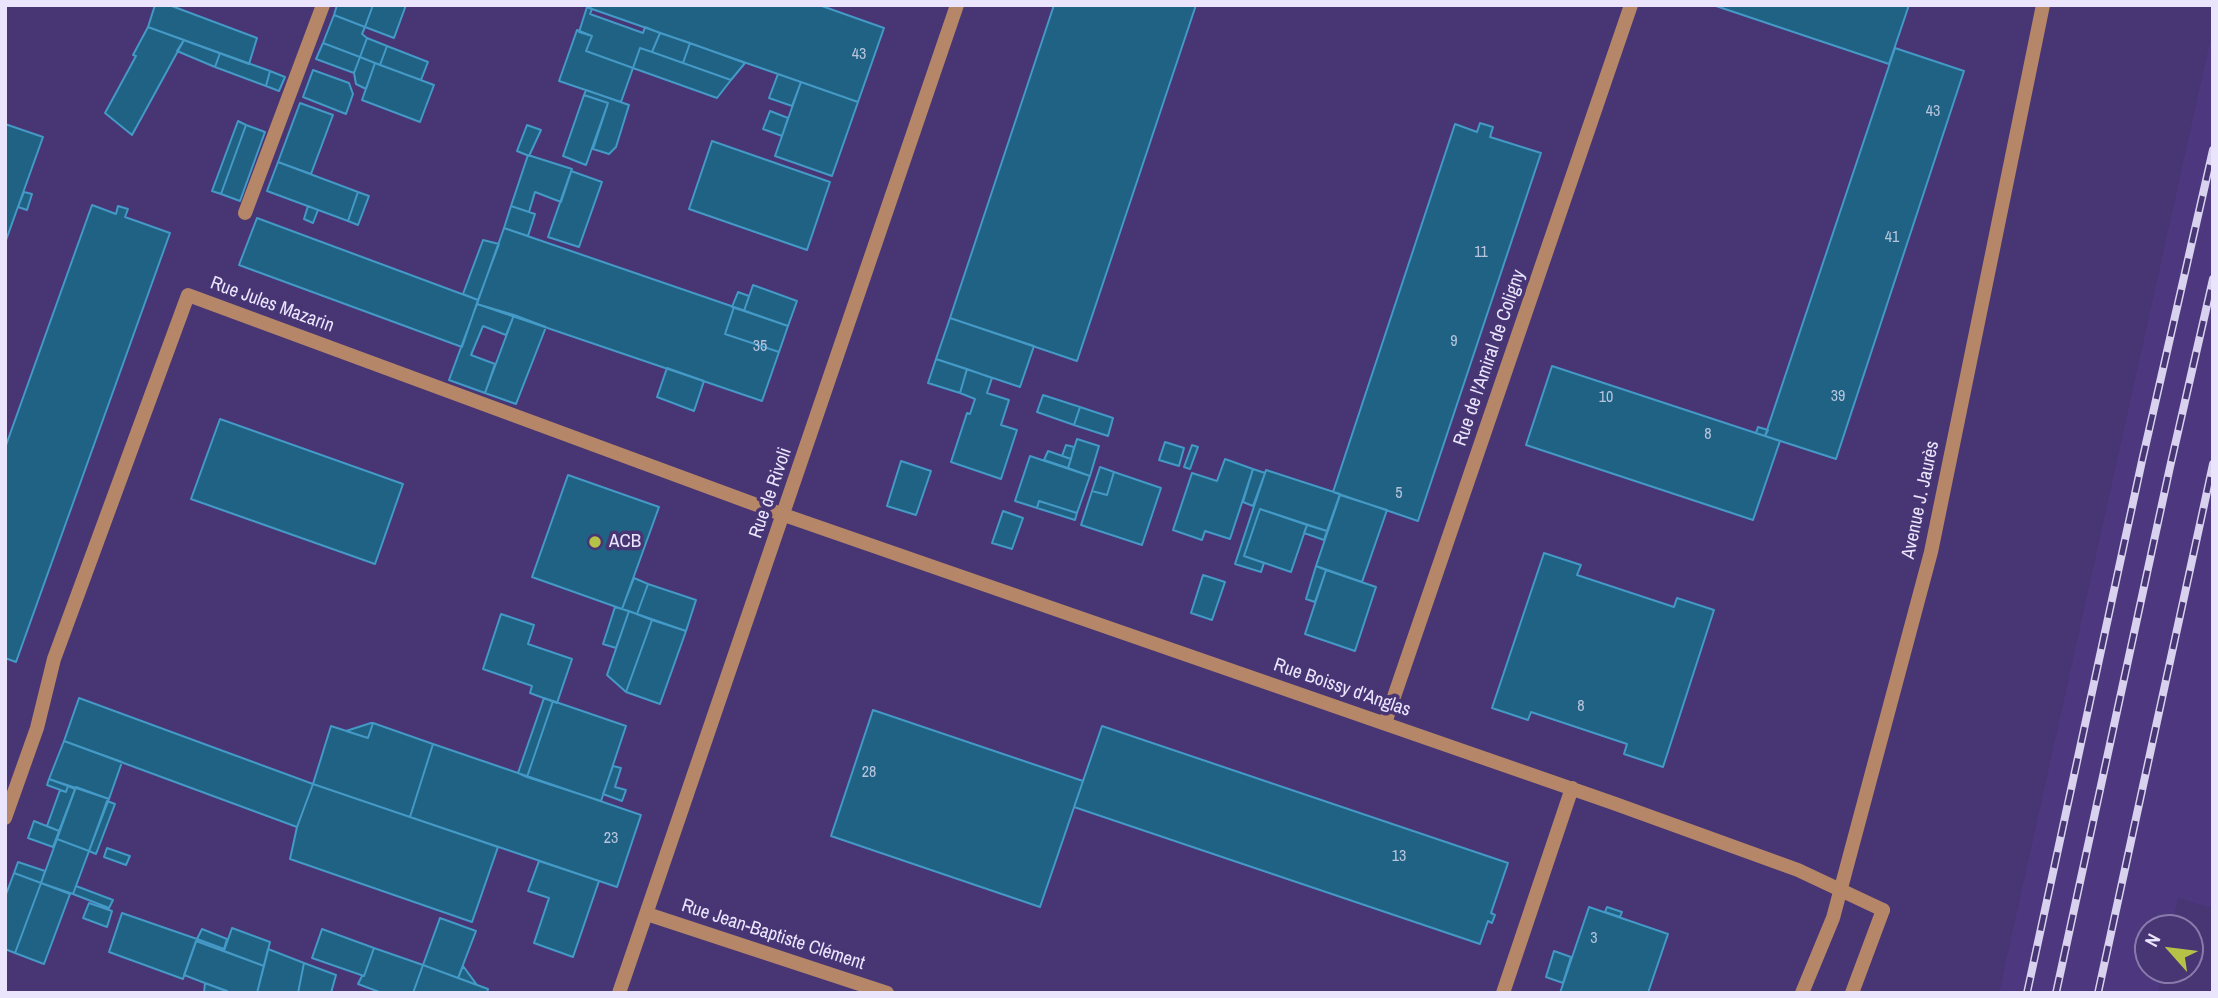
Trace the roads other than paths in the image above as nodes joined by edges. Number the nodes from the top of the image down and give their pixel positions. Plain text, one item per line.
1 (323, 5) edge
2 (957, 5) edge
3 (1631, 5) edge
4 (2043, 5) edge
5 (245, 213) dead end
6 (784, 515) junction
7 (1385, 723) junction
8 (1572, 788) junction
9 (5, 818) edge
10 (1840, 890) junction
11 (647, 914) junction
12 (619, 993) edge
13 (887, 993) edge
14 (1503, 993) edge
15 (1802, 993) edge
16 (1852, 993) edge

1 - 5 street
2 - 6 street, Rue de Rivoli
3 - 7 street, Rue de l'Amiral de Coligny
4 - 10 street, Avenue J. Jaurès
6 - 7 street, Rue Boissy d'Anglas
6 - 9 street, Rue Jules Mazarin
6 - 11 street, Rue de Rivoli
7 - 8 street, Rue Boissy d'Anglas
8 - 10 street, Rue Boissy d'Anglas
8 - 14 street
10 - 15 street, Avenue J. Jaurès
10 - 16 street, Rue Boissy d'Anglas
11 - 12 street, Rue de Rivoli
11 - 13 street, Rue Jean-Baptiste Clément

